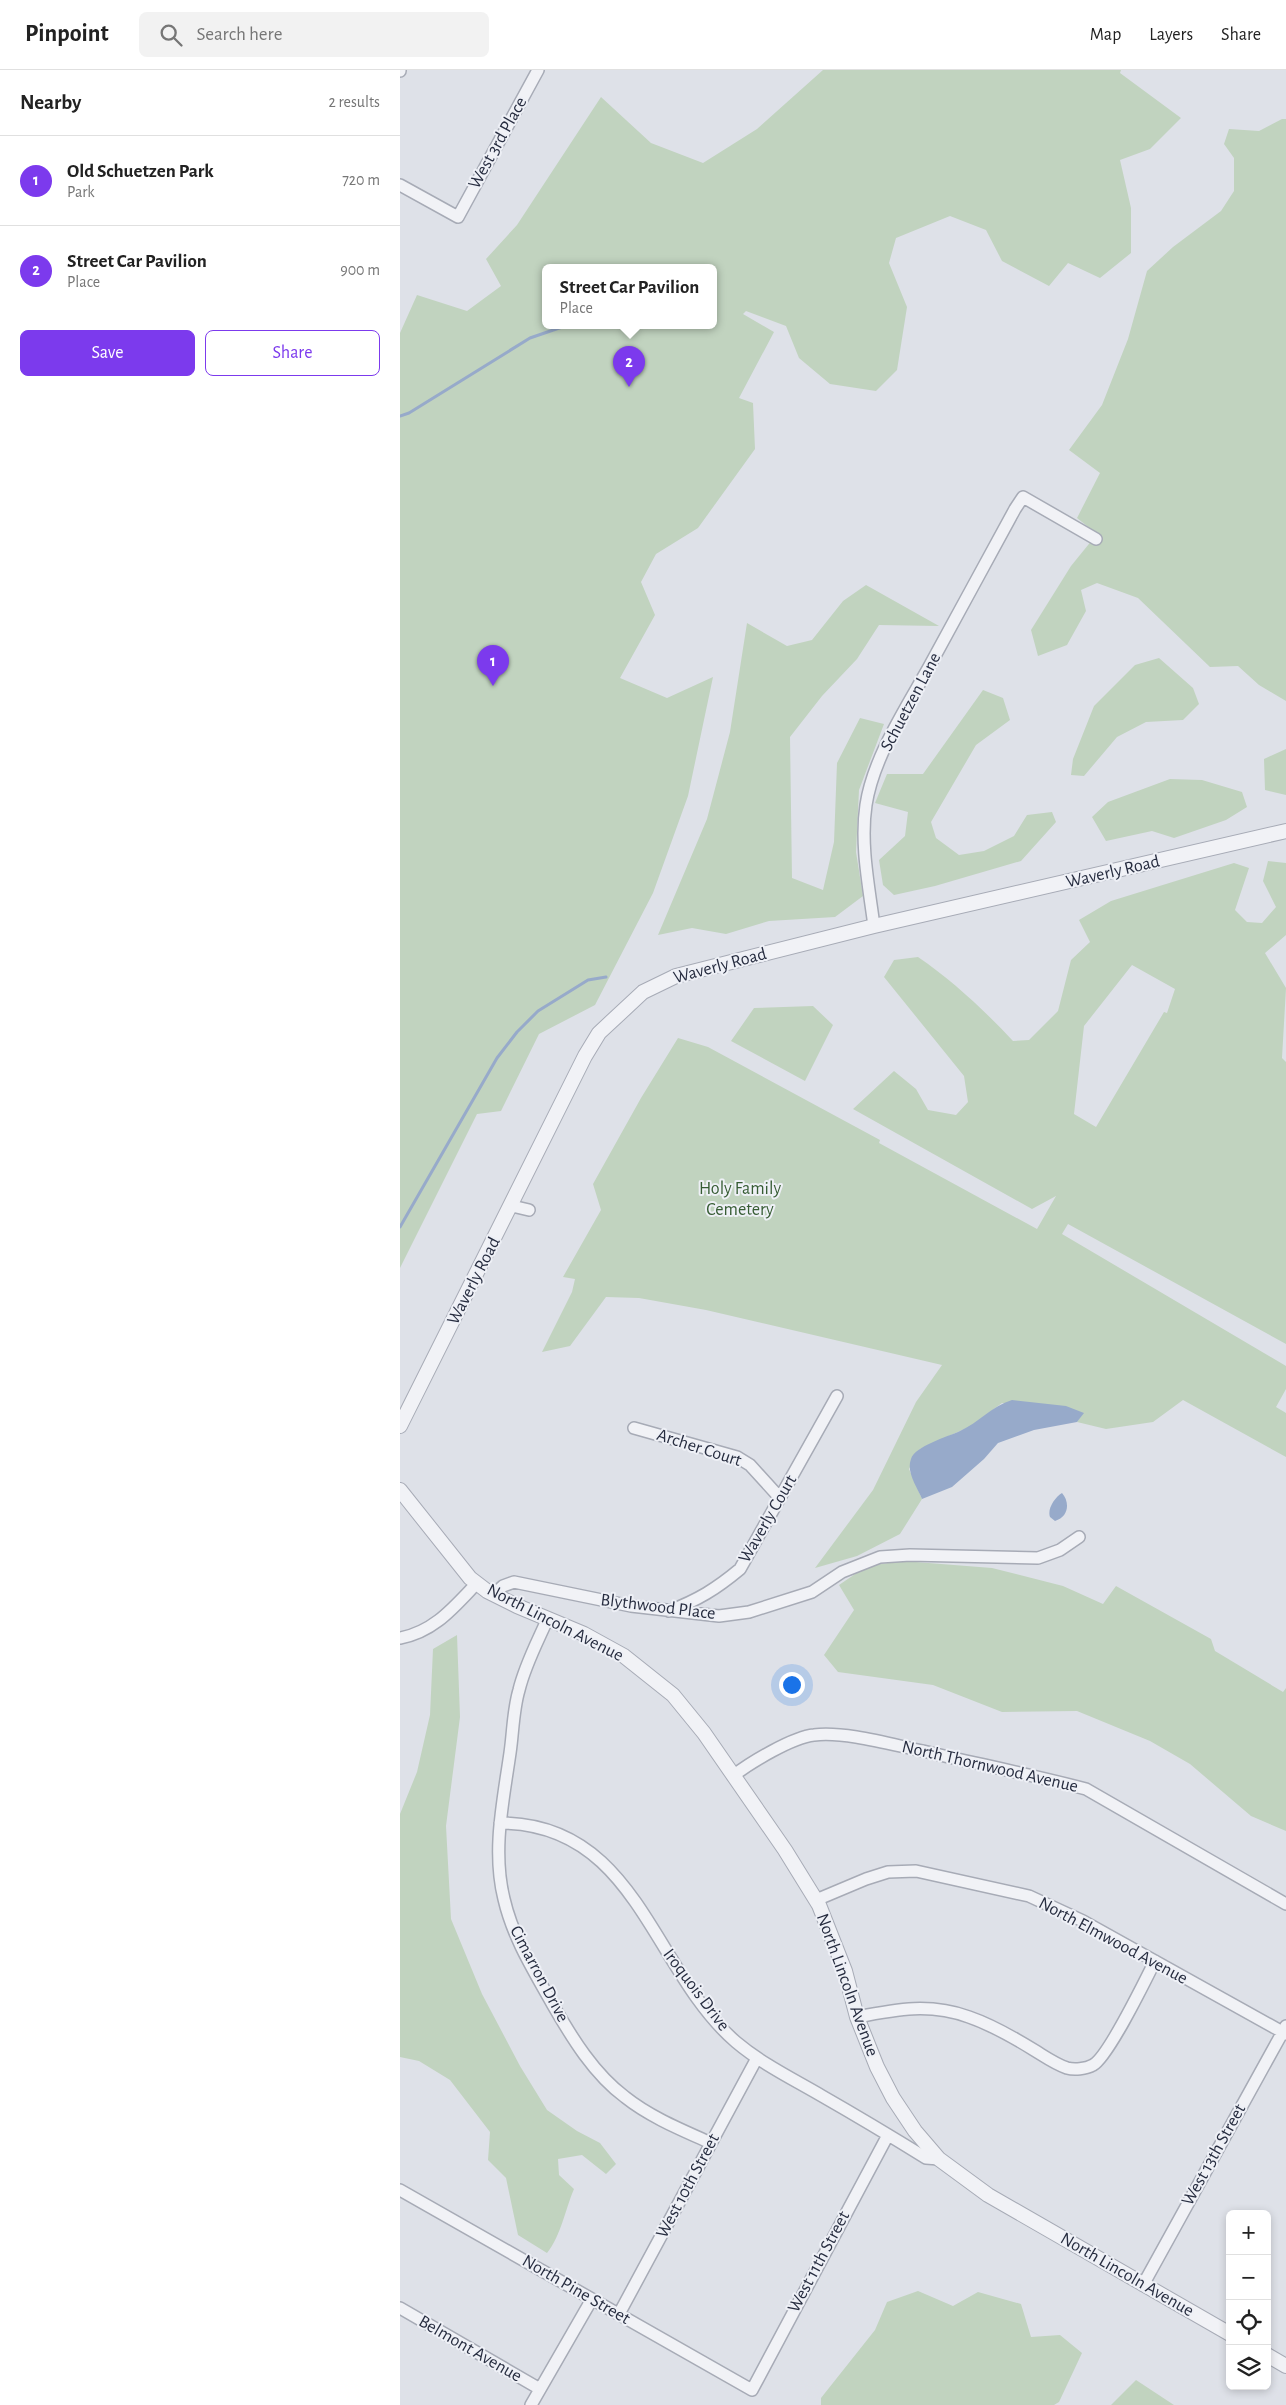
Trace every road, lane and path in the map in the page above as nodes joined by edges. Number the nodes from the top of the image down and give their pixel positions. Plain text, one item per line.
1 (538, 70) edge
2 (400, 185) edge
3 (1096, 539) dead end
4 (1286, 831) edge
5 (874, 926) junction
6 (512, 1206) junction
7 (529, 1210) dead end
8 (838, 1396) dead end
9 (400, 1426) edge
10 (634, 1428) dead end
11 (400, 1490) edge
12 (780, 1498) junction
13 (1079, 1537) dead end
14 (477, 1583) junction
15 (494, 1594) junction
16 (668, 1612) junction
17 (547, 1620) junction
18 (400, 1638) edge
19 (734, 1776) junction
20 (500, 1823) junction
21 (816, 1900) junction
22 (1286, 1904) edge
23 (1155, 1961) junction
24 (858, 2017) junction
25 (1285, 2031) edge
26 (757, 2058) junction
27 (888, 2135) junction
28 (711, 2144) junction
29 (939, 2159) junction
30 (400, 2190) edge
31 (1143, 2285) junction
32 (592, 2299) junction
33 (400, 2308) edge
34 (619, 2314) junction
35 (1226, 2332) edge
36 (1271, 2357) edge
37 (1286, 2366) edge
38 (540, 2389) junction
39 (752, 2390) joint
40 (531, 2405) edge

1 - 2 street, West 3rd Place
3 - 5 street, Schuetzen Lane
4 - 5 street, Waverly Road
5 - 6 street, Waverly Road
6 - 7 street
6 - 9 street, Waverly Road
8 - 12 street, Waverly Court
10 - 12 street, Archer Court
11 - 14 street, North Lincoln Avenue
12 - 16 street, Waverly Court
13 - 16 street, Blythwood Place
14 - 15 street, North Lincoln Avenue
14 - 18 street
15 - 16 street, Blythwood Place
15 - 17 street, North Lincoln Avenue
17 - 19 street, North Lincoln Avenue
17 - 20 street, Cimarron Drive
19 - 21 street, North Lincoln Avenue
19 - 22 street, North Thornwood Avenue
20 - 26 street, Iroquois Drive
20 - 28 street, Cimarron Drive
21 - 23 street, North Elmwood Avenue
21 - 24 street, North Lincoln Avenue
23 - 24 street
23 - 25 street, North Elmwood Avenue
24 - 29 street, North Lincoln Avenue
25 - 31 street, West 13th Street
26 - 27 street, Iroquois Drive
26 - 28 street, West 10th Street
27 - 29 street, Iroquois Drive
27 - 39 street, West 11th Street
28 - 34 street, West 10th Street
29 - 31 street, North Lincoln Avenue
30 - 32 street, North Pine Street
31 - 35 street, North Lincoln Avenue
32 - 34 street, North Pine Street
32 - 38 street
33 - 38 street, Belmont Avenue
34 - 39 street, North Pine Street
36 - 37 street
38 - 40 street

